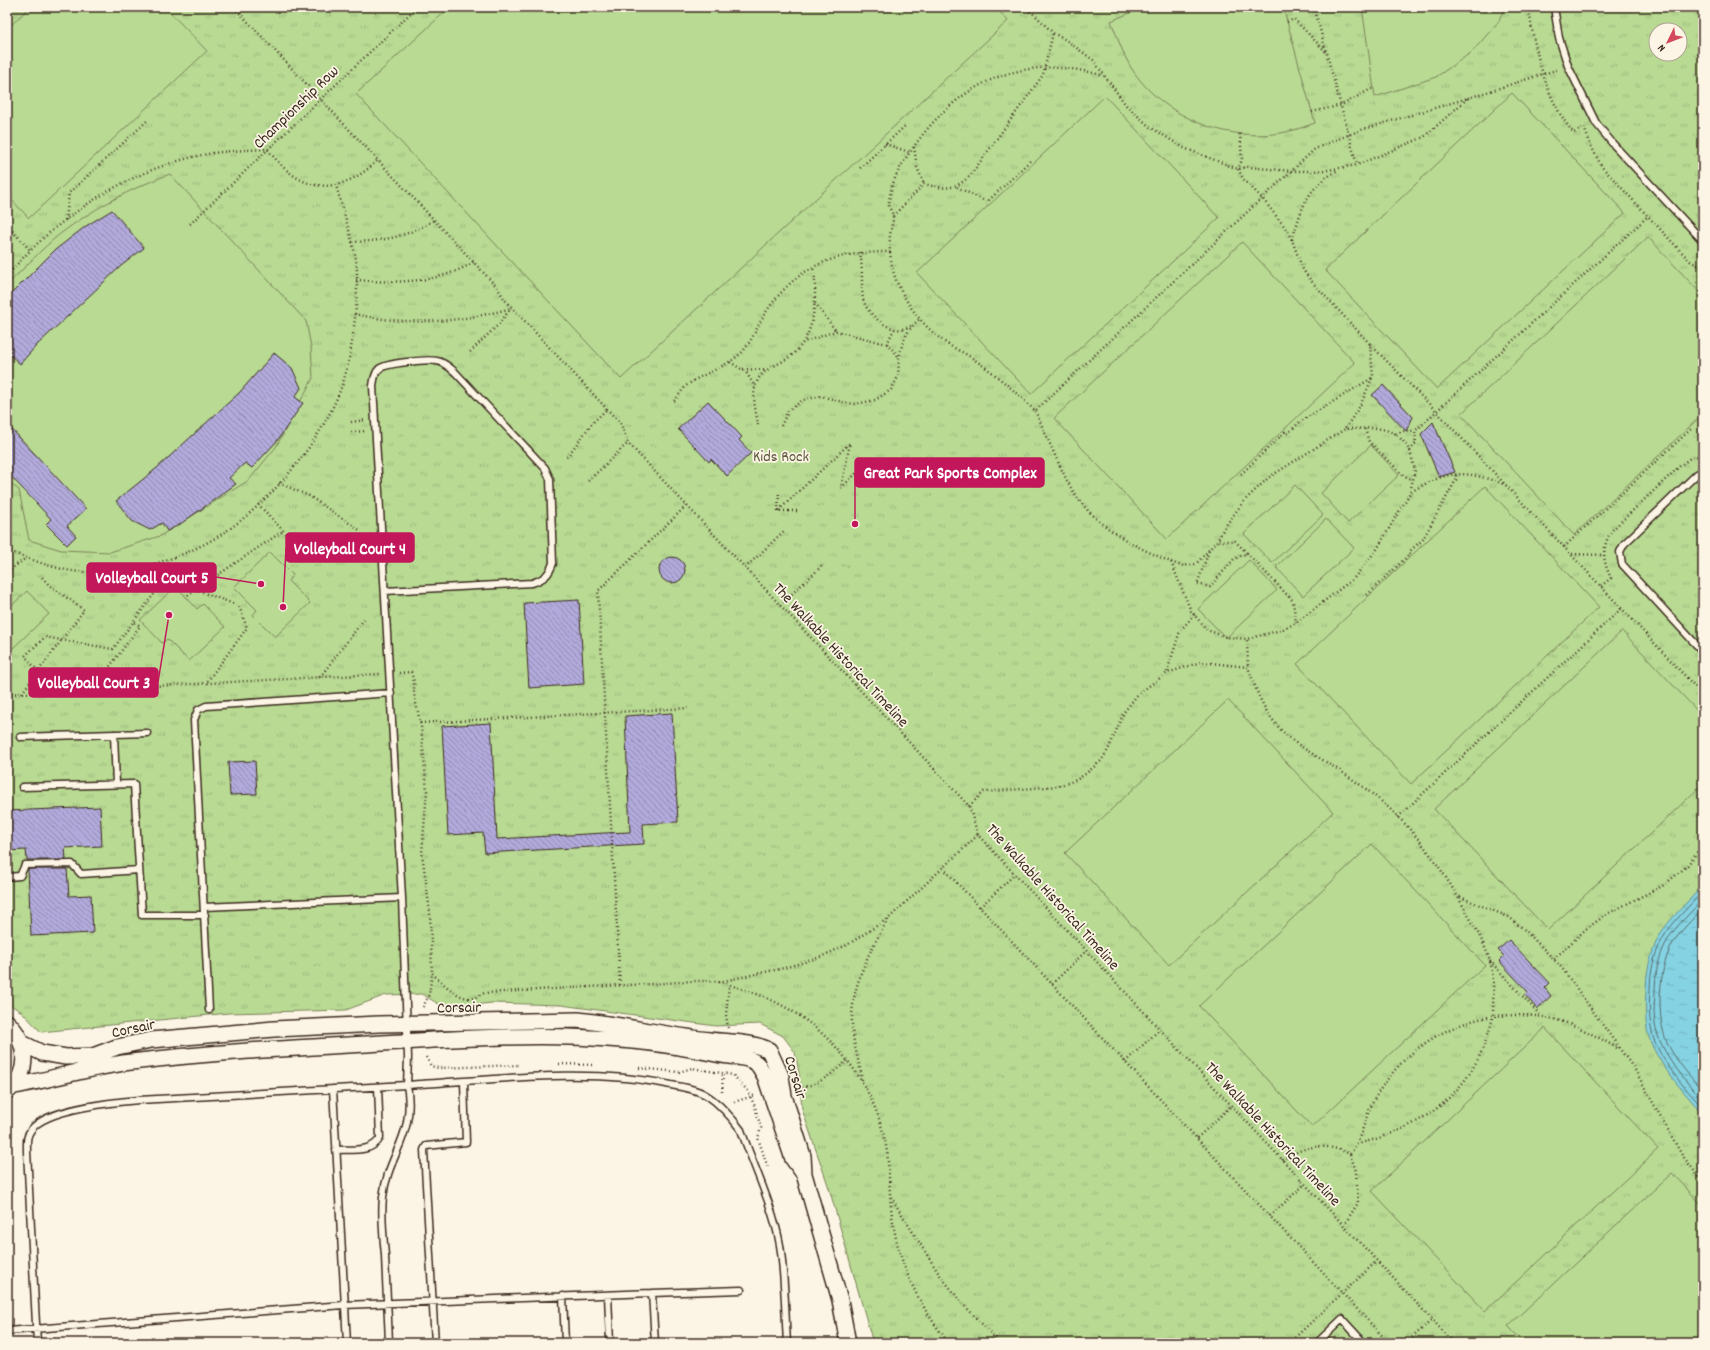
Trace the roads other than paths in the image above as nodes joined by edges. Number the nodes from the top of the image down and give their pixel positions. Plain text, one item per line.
1 (1554, 7) edge
2 (1703, 241) edge
3 (1703, 471) edge
4 (385, 591) junction
5 (1703, 652) edge
6 (391, 693) junction
7 (147, 733) dead end
8 (114, 734) junction
9 (20, 737) dead end
10 (116, 784) junction
11 (22, 787) dead end
12 (139, 870) junction
13 (7, 877) edge
14 (402, 898) junction
15 (204, 906) junction
16 (205, 915) junction
17 (209, 1010) dead end
18 (7, 1022) edge
19 (406, 1024) junction
20 (407, 1041) junction
21 (22, 1043) junction
22 (464, 1082) junction
23 (407, 1085) junction
24 (378, 1087) junction
25 (333, 1089) junction
26 (10, 1091) edge
27 (336, 1150) junction
28 (804, 1174) junction
29 (741, 1290) dead end
30 (652, 1293) junction
31 (608, 1295) junction
32 (563, 1296) junction
33 (840, 1300) junction
34 (432, 1301) junction
35 (387, 1303) junction
36 (344, 1305) junction
37 (36, 1328) junction
38 (7, 1331) edge
39 (37, 1343) edge
40 (347, 1343) edge
41 (390, 1343) edge
42 (435, 1343) edge
43 (565, 1343) edge
44 (610, 1343) edge
45 (655, 1343) edge
46 (787, 1343) edge
47 (848, 1343) edge
48 (858, 1343) edge
49 (1317, 1343) edge
50 (1364, 1343) edge

1 - 2 lane
3 - 5 lane
4 - 4 lane
4 - 6 lane
6 - 14 lane
6 - 15 lane
7 - 8 lane
8 - 9 lane
8 - 10 lane
10 - 11 lane
10 - 12 lane
12 - 13 lane
12 - 16 lane
14 - 15 lane
14 - 19 lane
15 - 16 lane
16 - 17 lane
18 - 21 street
19 - 20 lane
19 - 21 street, Corsair
19 - 28 street, Corsair
20 - 23 lane
20 - 26 street, Corsair
20 - 28 street, Corsair
21 - 26 street
22 - 23 lane
22 - 34 lane
22 - 46 lane
23 - 24 lane
23 - 35 lane
24 - 25 lane
24 - 27 lane
25 - 27 lane
25 - 37 lane
27 - 36 lane
28 - 33 street, Corsair
29 - 30 lane
30 - 31 lane
30 - 45 lane
31 - 32 lane
31 - 44 lane
32 - 34 lane
32 - 43 lane
33 - 47 street, Corsair
33 - 48 street, Corsair
34 - 35 lane
34 - 42 lane
35 - 36 lane
35 - 41 lane
36 - 37 lane
36 - 40 lane
37 - 38 lane
37 - 39 lane
49 - 50 lane

